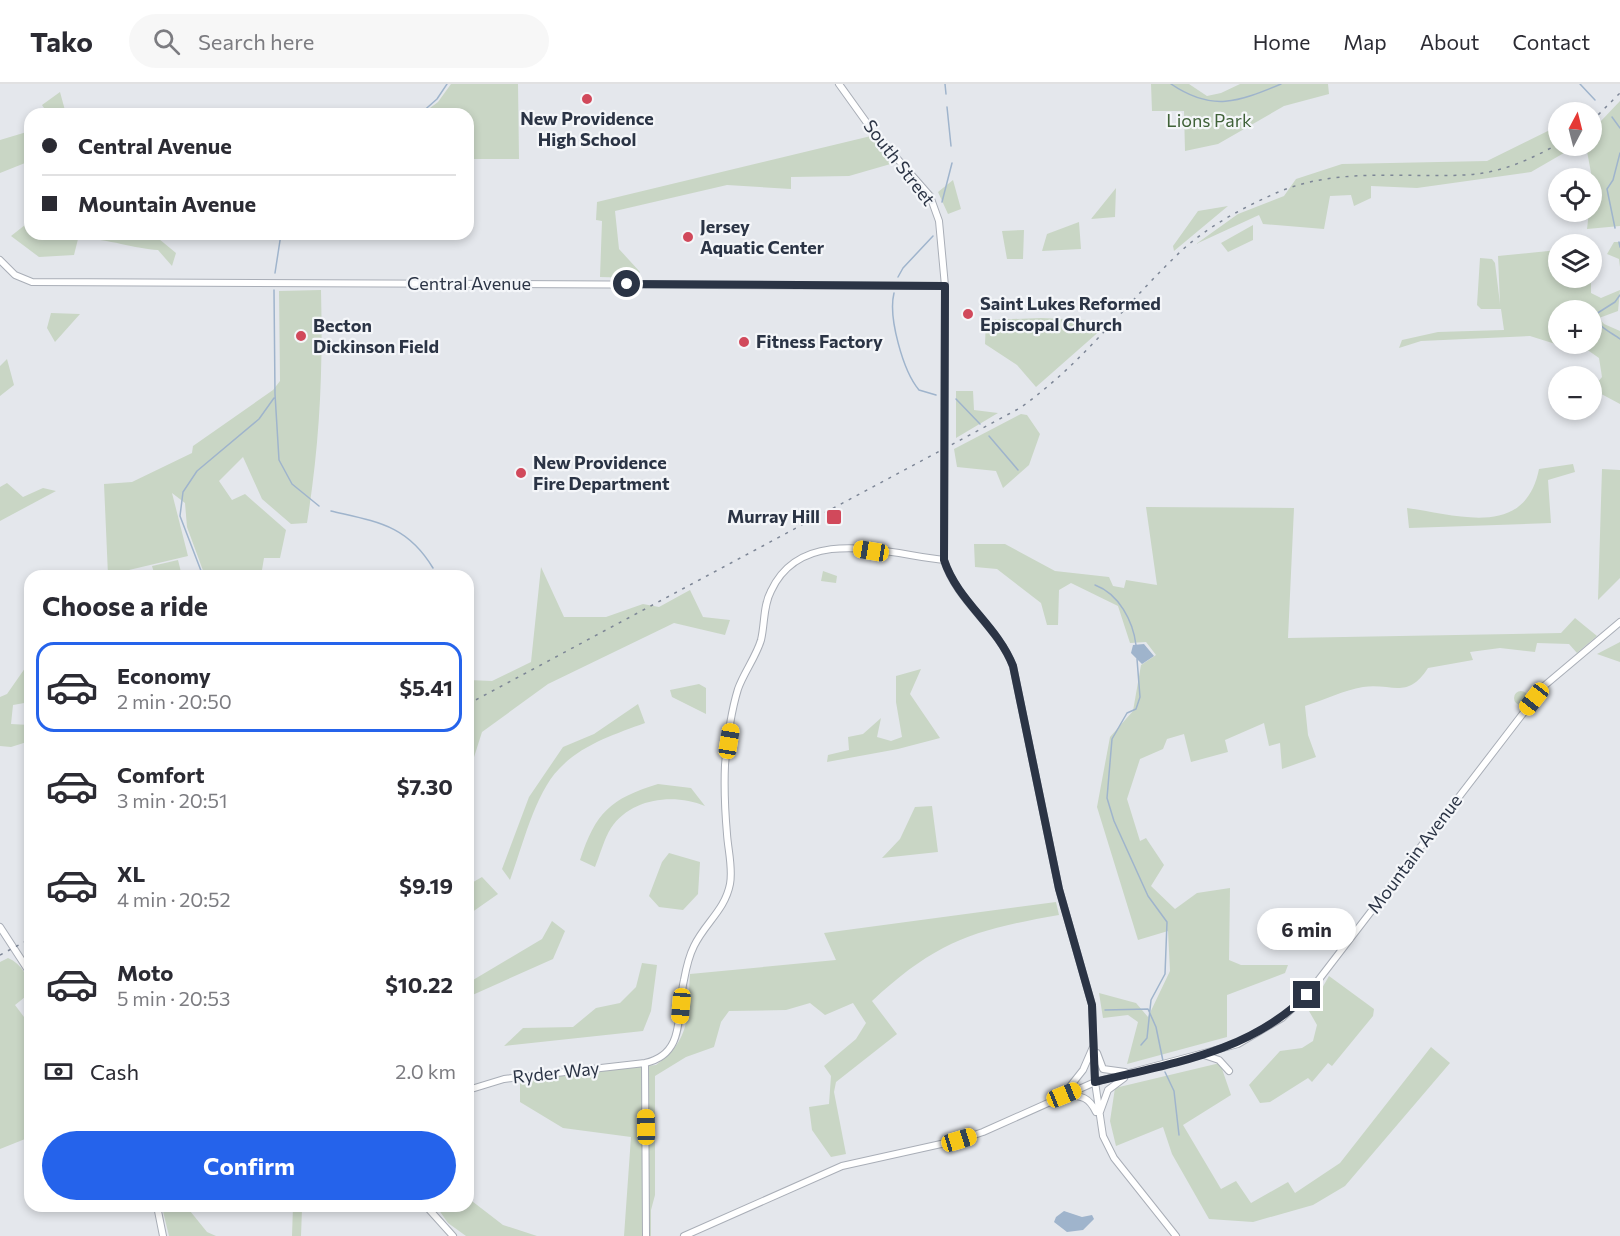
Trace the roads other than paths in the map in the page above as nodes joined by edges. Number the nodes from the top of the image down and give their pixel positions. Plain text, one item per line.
1 (838, 84) edge
2 (0, 260) edge
3 (945, 286) junction
4 (944, 560) junction
5 (1620, 622) edge
6 (0, 927) edge
7 (24, 964) edge
8 (1095, 1041) junction
9 (1204, 1055) junction
10 (645, 1063) junction
11 (1230, 1071) dead end
12 (1134, 1072) junction
13 (1095, 1082) junction
14 (474, 1088) edge
15 (1064, 1095) junction
16 (1098, 1118) junction
17 (158, 1212) edge
18 (431, 1212) edge
19 (163, 1236) edge
20 (453, 1236) edge
21 (646, 1236) edge
22 (684, 1236) edge
23 (1176, 1236) edge

1 - 3 street, South Street
2 - 3 street, Central Avenue
3 - 4 street, South Street
4 - 8 street, South Street
4 - 10 street
5 - 9 street, Mountain Avenue
6 - 7 street
8 - 12 street
8 - 13 street, South Street
8 - 15 street
9 - 11 street
9 - 12 street, Mountain Avenue
10 - 14 street, Ryder Way
10 - 21 street
12 - 13 street, Mountain Avenue
12 - 16 street
13 - 15 street, Mountain Avenue
13 - 16 street, South Street
15 - 16 street
15 - 22 street, Mountain Avenue
16 - 23 street
17 - 19 street
18 - 20 street

